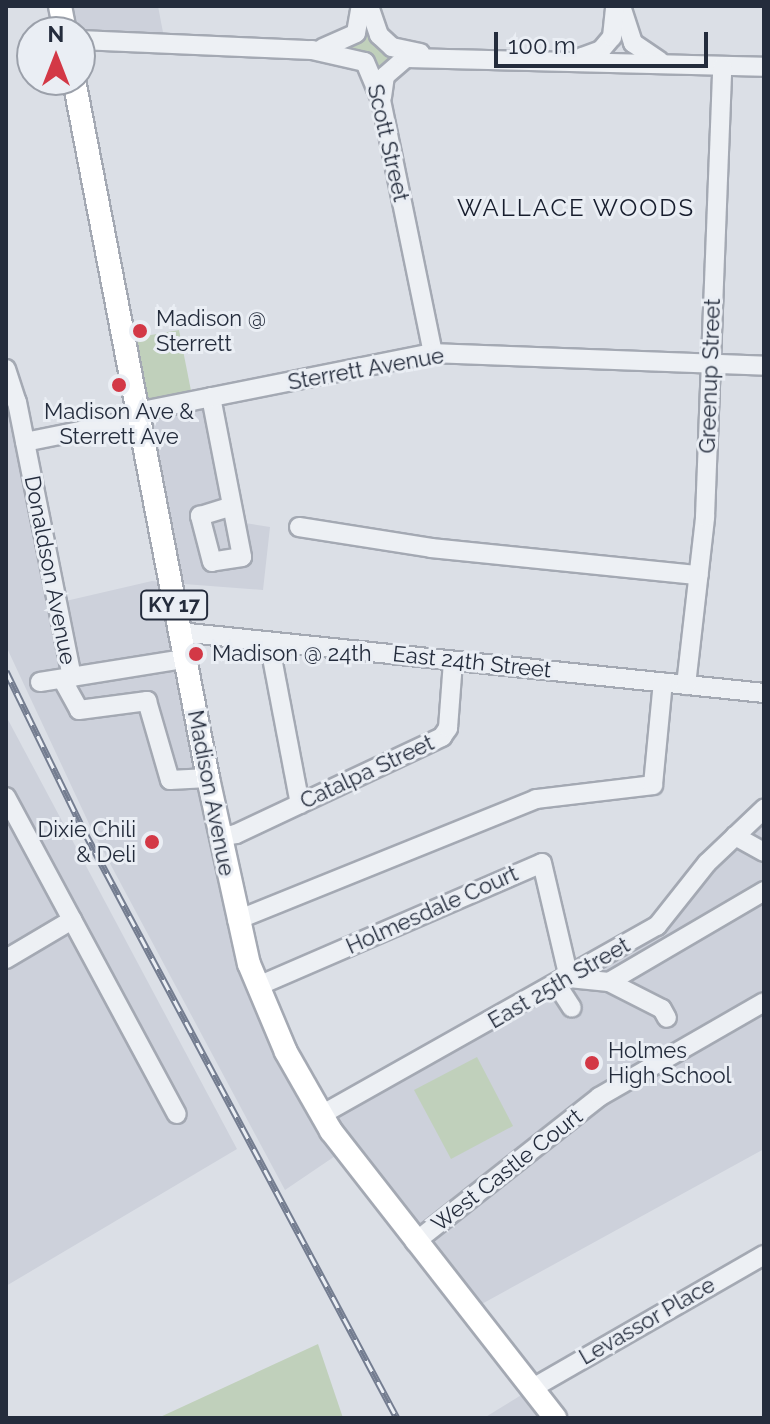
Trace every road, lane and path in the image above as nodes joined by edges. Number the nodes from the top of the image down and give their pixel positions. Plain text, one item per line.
1 (361, 6) edge
2 (369, 6) edge
3 (618, 6) edge
4 (96, 41) edge
5 (312, 50) junction
6 (437, 56) junction
7 (563, 60) junction
8 (666, 64) junction
9 (722, 66) junction
10 (764, 67) edge
11 (77, 96) edge
12 (381, 100) junction
13 (433, 353) junction
14 (710, 363) junction
15 (764, 366) edge
16 (6, 369) edge
17 (211, 397) junction
18 (137, 412) junction
19 (25, 442) junction
20 (230, 507) dead end
21 (299, 527) dead end
22 (699, 575) junction
23 (179, 632) junction
24 (269, 642) junction
25 (184, 659) junction
26 (453, 661) junction
27 (67, 678) junction
28 (40, 682) dead end
29 (663, 682) junction
30 (686, 685) junction
31 (764, 693) edge
32 (208, 778) junction
33 (6, 797) edge
34 (300, 804) junction
35 (764, 809) edge
36 (735, 836) junction
37 (219, 837) junction
38 (764, 852) edge
39 (764, 891) edge
40 (72, 920) junction
41 (237, 920) junction
42 (6, 959) edge
43 (563, 981) junction
44 (609, 982) junction
45 (258, 986) junction
46 (764, 1002) edge
47 (572, 1008) dead end
48 (667, 1018) dead end
49 (177, 1114) dead end
50 (321, 1115) junction
51 (415, 1242) junction
52 (764, 1255) edge
53 (531, 1389) junction
54 (555, 1418) edge

1 - 5 street
2 - 6 street
3 - 7 street
3 - 8 street
4 - 5 street
5 - 12 street, Scott Street
6 - 7 street
6 - 12 street
7 - 8 street
8 - 9 street
9 - 10 street
9 - 14 street, Greenup Street
11 - 18 main road, Madison Avenue / KY 17
12 - 13 street, Scott Street
13 - 14 street, Sterrett Avenue
13 - 17 street, Sterrett Avenue
14 - 15 street, Sterrett Avenue
14 - 22 street, Greenup Street
16 - 19 street, Donaldson Avenue
17 - 18 street, Sterrett Avenue
17 - 20 street
18 - 19 street, Sterrett Avenue
18 - 23 main road, Madison Avenue / KY 17
19 - 27 street, Donaldson Avenue
21 - 22 street
22 - 30 street, Greenup Street
23 - 24 street, East 24th Street
23 - 25 main road, Madison Avenue / KY 17
24 - 26 street, East 24th Street
24 - 34 street
25 - 27 street
25 - 32 main road, Madison Avenue / KY 17
26 - 29 street, East 24th Street
26 - 34 street, Catalpa Street
27 - 28 street
27 - 32 street
29 - 30 street, East 24th Street
29 - 41 street
30 - 31 street, East 24th Street
32 - 37 main road, Madison Avenue / KY 17
33 - 40 street
34 - 37 street, Catalpa Street
35 - 36 street, East 25th Street
36 - 38 street
36 - 43 street, East 25th Street
37 - 41 main road, Madison Avenue / KY 17
39 - 44 street
40 - 42 street
40 - 49 street
41 - 45 main road, Madison Avenue / KY 17
43 - 44 street
43 - 45 street, Holmesdale Court
43 - 47 street
43 - 50 street, East 25th Street
44 - 48 street
45 - 50 main road, Madison Avenue / KY 17
46 - 51 street, West Castle Court
50 - 51 main road, Madison Avenue / KY 17
51 - 53 main road, Madison Avenue / KY 17
52 - 53 street, Levassor Place
53 - 54 main road, Madison Avenue / KY 17

